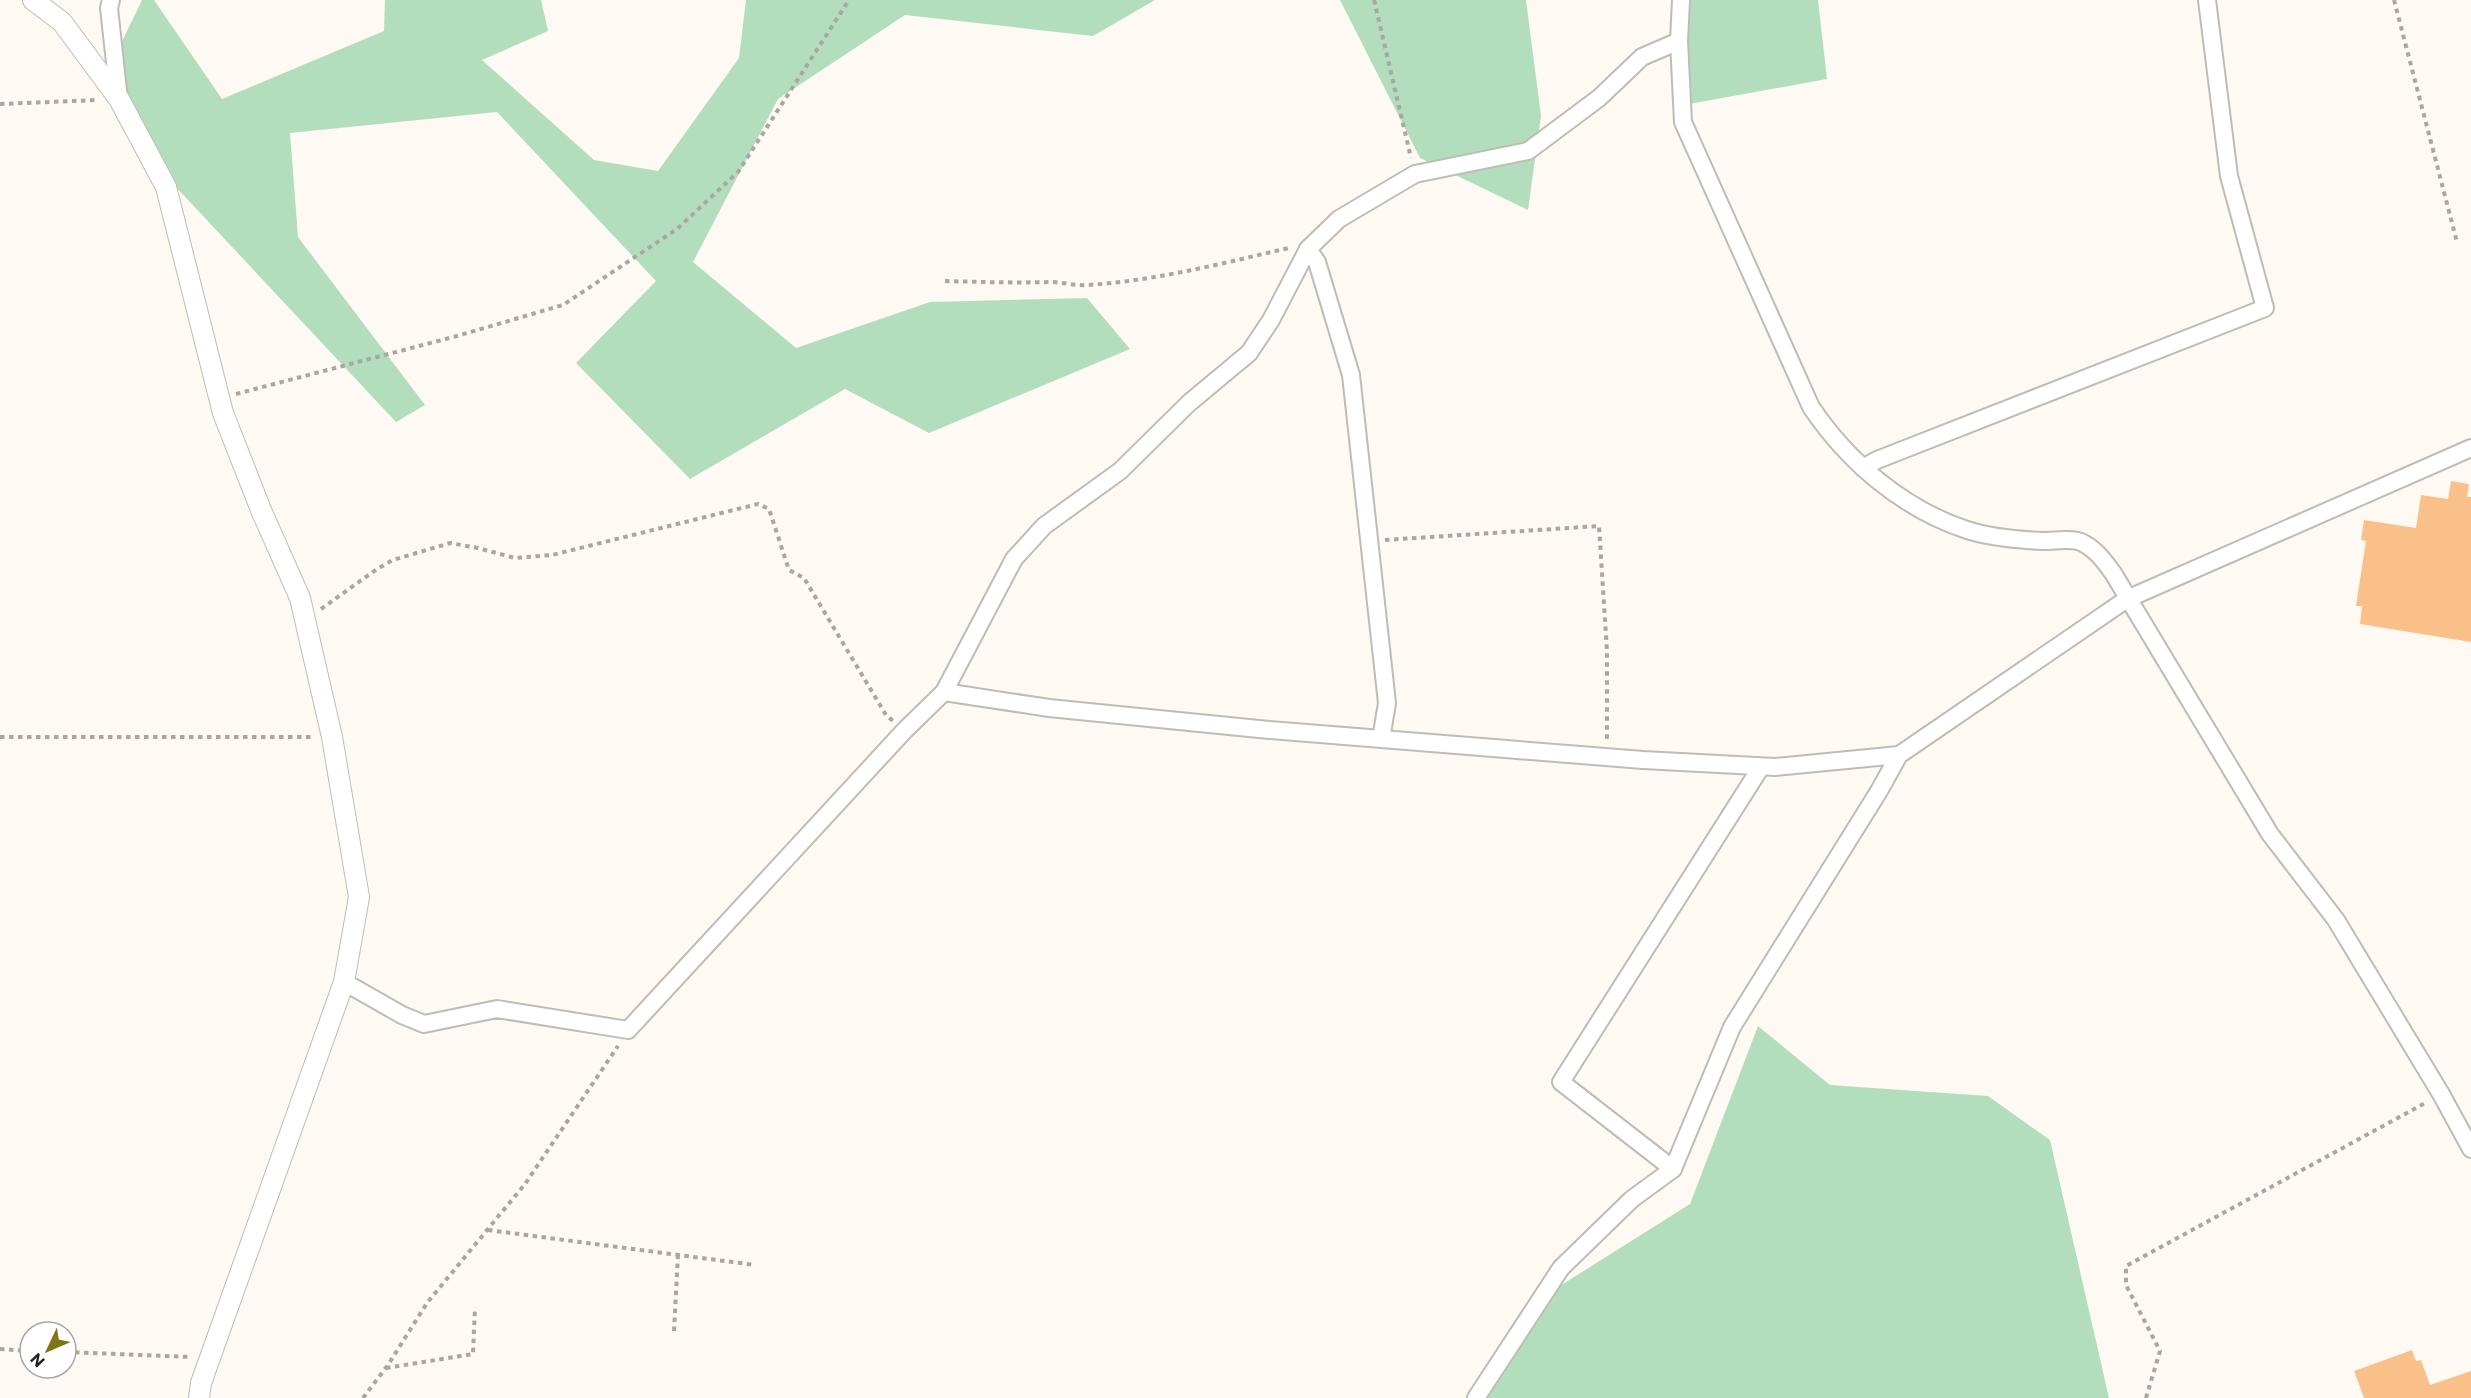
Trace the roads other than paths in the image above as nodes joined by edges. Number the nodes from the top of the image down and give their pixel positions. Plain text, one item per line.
1 (33, 0) edge
2 (111, 0) edge
3 (1681, 0) edge
4 (2207, 0) edge
5 (1679, 41) junction
6 (119, 99) junction
7 (1308, 249) junction
8 (2471, 448) edge
9 (1863, 468) junction
10 (2127, 599) junction
11 (944, 692) junction
12 (1381, 739) junction
13 (1899, 755) junction
14 (1761, 766) junction
15 (344, 982) junction
16 (2471, 1149) edge
17 (1672, 1169) junction
18 (199, 1398) edge
19 (1476, 1398) edge

1 - 6 street
2 - 6 street
3 - 5 street
4 - 9 street
5 - 7 street
5 - 9 street
6 - 15 street
7 - 11 street
7 - 12 street
8 - 10 street
9 - 10 street
10 - 13 street
10 - 16 street
11 - 12 street
11 - 15 street
12 - 14 street
13 - 14 street
13 - 17 street
14 - 17 street
15 - 18 street
17 - 19 street

